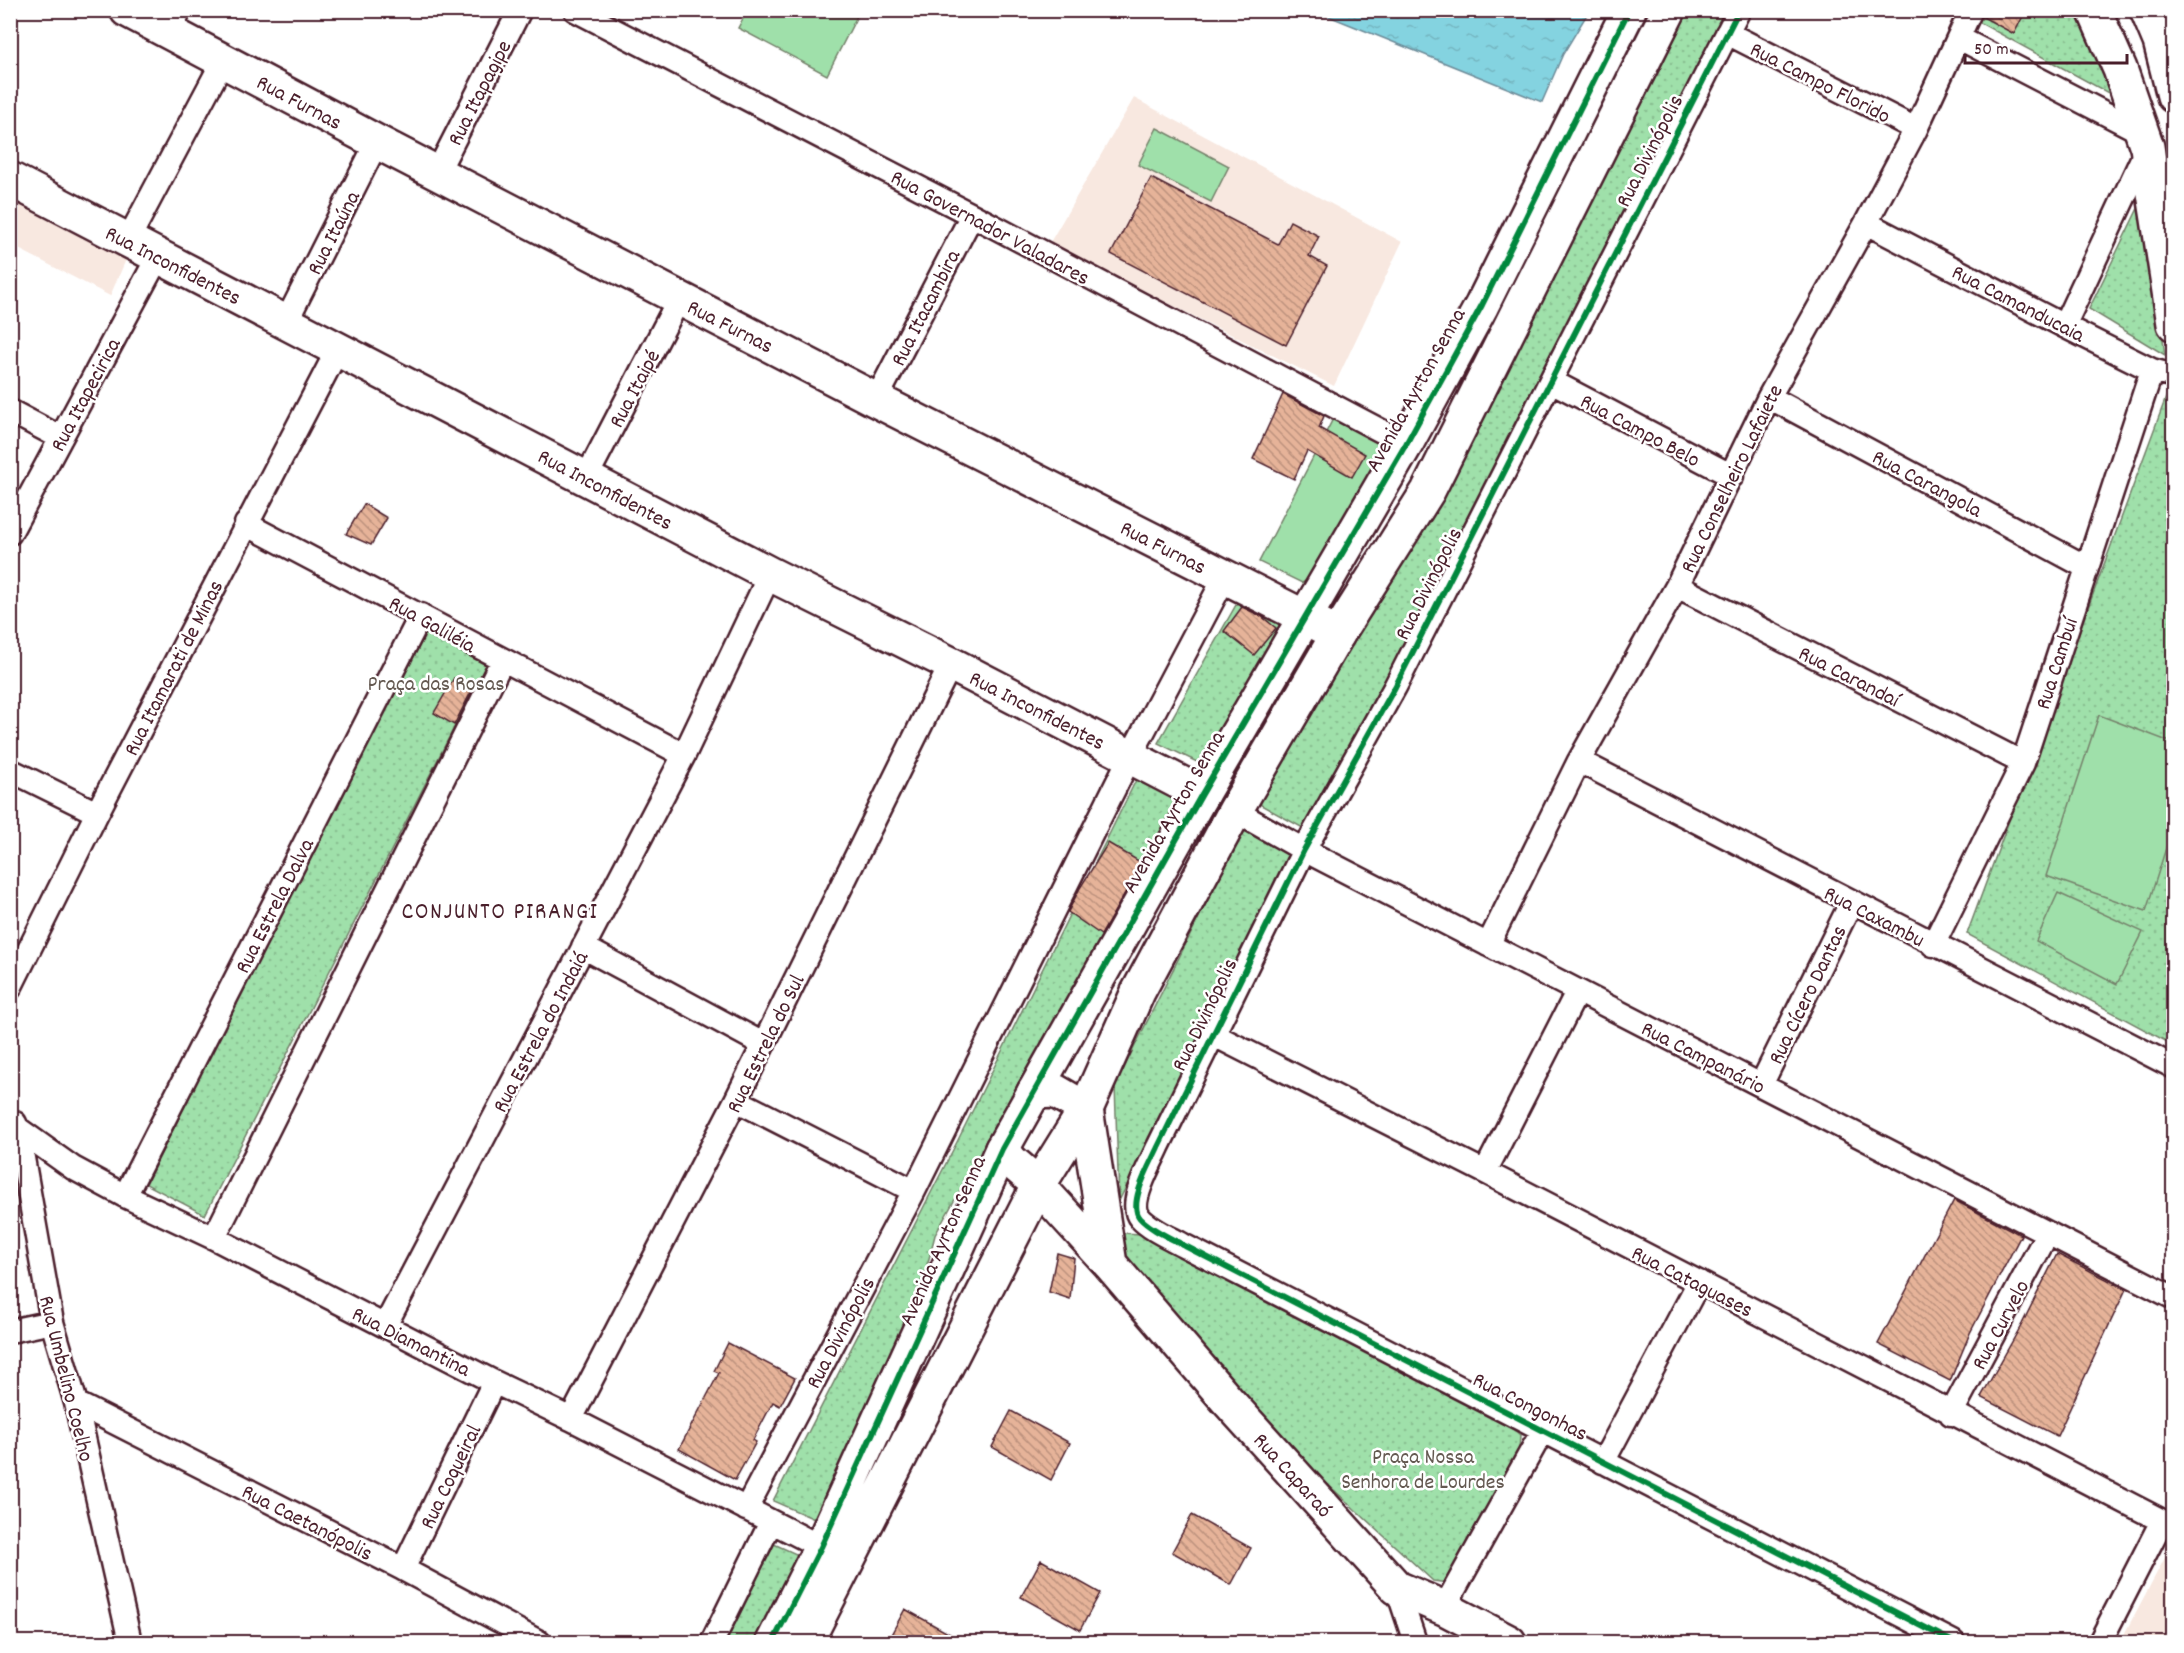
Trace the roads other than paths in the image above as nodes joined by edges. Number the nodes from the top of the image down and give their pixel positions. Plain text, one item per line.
1 (127, 10) edge
2 (520, 10) edge
3 (575, 10) edge
4 (1629, 10) edge
5 (1669, 10) edge
6 (1739, 10) edge
7 (1971, 10) edge
8 (2094, 10) edge
9 (2147, 10) edge
10 (174, 21) edge
11 (1727, 33) junction
12 (1959, 38) junction
13 (223, 61) junction
14 (2174, 96) edge
15 (1916, 129) junction
16 (2145, 140) junction
17 (377, 142) junction
18 (437, 173) junction
19 (10, 179) edge
20 (972, 215) junction
21 (1866, 223) junction
22 (128, 240) junction
23 (159, 255) junction
24 (679, 298) junction
25 (286, 322) junction
26 (2174, 324) edge
27 (2064, 326) junction
28 (338, 349) junction
29 (2163, 373) edge
30 (1551, 381) junction
31 (1769, 397) junction
32 (876, 400) junction
33 (10, 411) edge
34 (61, 438) junction
35 (1406, 444) junction
36 (1732, 476) junction
37 (586, 478) junction
38 (246, 524) junction
39 (10, 533) edge
40 (2086, 567) junction
41 (770, 574) junction
42 (1225, 577) junction
43 (1677, 586) junction
44 (421, 615) junction
45 (1305, 617) junction
46 (1338, 633) junction
47 (502, 661) junction
48 (951, 664) junction
49 (684, 755) junction
50 (1130, 757) junction
51 (1579, 761) junction
52 (2023, 763) junction
53 (10, 770) edge
54 (1202, 794) junction
55 (1235, 811) junction
56 (96, 813) junction
57 (1304, 850) junction
58 (1851, 903) junction
59 (1488, 945) junction
60 (1933, 945) junction
61 (583, 947) junction
62 (10, 988) edge
63 (1577, 992) junction
64 (1212, 1034) junction
65 (763, 1044) junction
66 (2174, 1067) edge
67 (1761, 1085) junction
68 (1034, 1092) junction
69 (736, 1100) junction
70 (1086, 1109) junction
71 (13, 1122) edge
72 (1002, 1149) junction
73 (1147, 1172) joint
74 (1485, 1172) junction
75 (1038, 1186) junction
76 (914, 1191) junction
77 (124, 1196) junction
78 (2047, 1234) junction
79 (214, 1238) junction
80 (1110, 1264) junction
81 (1699, 1282) junction
82 (2171, 1292) edge
83 (52, 1322) junction
84 (385, 1326) junction
85 (10, 1330) edge
86 (494, 1382) junction
87 (76, 1402) junction
88 (1951, 1414) junction
89 (571, 1419) junction
90 (1542, 1432) junction
91 (1603, 1462) junction
92 (746, 1509) junction
93 (771, 1522) junction
94 (2168, 1524) edge
95 (821, 1547) junction
96 (403, 1569) junction
97 (1397, 1588) junction
98 (1444, 1608) junction
99 (130, 1642) edge
100 (539, 1642) edge
101 (712, 1642) edge
102 (773, 1642) edge
103 (806, 1642) edge
104 (1415, 1642) edge
105 (1509, 1642) edge
106 (1953, 1642) edge
107 (2100, 1642) edge

1 - 10 main road, Rua Furnas
2 - 18 street, Rua Itapagipe
3 - 20 street, Rua Governador Valadares
4 - 35 main road, Avenida Ayrton Senna
5 - 46 main road
6 - 11 street, Rua Divinópolis
7 - 12 street, Rua Conselheiro Lafaiete
8 - 16 main road
9 - 14 main road
10 - 13 main road, Rua Furnas
11 - 15 street, Rua Campo Florido
11 - 30 street, Rua Divinópolis
12 - 15 street, Rua Conselheiro Lafaiete
12 - 16 street
13 - 17 main road, Rua Furnas
13 - 22 street
15 - 21 street, Rua Conselheiro Lafaiete
16 - 26 main road
16 - 27 street
17 - 18 main road, Rua Furnas
17 - 25 street, Rua Itaúna
18 - 24 main road, Rua Furnas
19 - 22 main road, Rua Inconfidentes
20 - 32 street, Rua Itacambira
20 - 35 street, Rua Governador Valadares
21 - 27 street, Rua Camanducaia
21 - 31 street, Rua Conselheiro Lafaiete
22 - 23 main road, Rua Inconfidentes
23 - 25 main road, Rua Inconfidentes
23 - 34 street, Rua Itapecirica
24 - 32 main road, Rua Furnas
24 - 37 street, Rua Itaipé
25 - 28 main road, Rua Inconfidentes
27 - 29 street, Rua Camanducaia
28 - 37 main road, Rua Inconfidentes
28 - 38 street, Rua Itamarati de Minas
29 - 40 street, Rua Cambuí
30 - 36 street, Rua Campo Belo
30 - 57 street, Rua Divinópolis
31 - 36 street, Rua Conselheiro Lafaiete
31 - 40 street, Rua Carangola
32 - 42 main road, Rua Furnas
33 - 34 street
34 - 39 street, Rua Itapecirica
35 - 45 main road, Avenida Ayrton Senna
36 - 43 street, Rua Conselheiro Lafaiete
37 - 41 main road, Rua Inconfidentes
38 - 44 street, Rua Galiléia
38 - 56 street, Rua Itamarati de Minas
40 - 52 street, Rua Cambuí
41 - 48 main road, Rua Inconfidentes
41 - 49 street, Rua Estrela do Indaiá
42 - 45 main road, Rua Furnas
42 - 50 street, Rua Divinópolis
43 - 51 street, Rua Conselheiro Lafaiete
43 - 52 street, Rua Carandaí
44 - 47 street, Rua Galiléia
44 - 77 street, Rua Estrela Dalva
45 - 46 main road, Rua Furnas
45 - 54 main road, Avenida Ayrton Senna
46 - 55 main road
47 - 49 street, Rua Galiléia
47 - 79 street
48 - 50 main road, Rua Inconfidentes
48 - 65 street, Rua Estrela do Sul
49 - 61 street, Rua Estrela do Indaiá
50 - 54 main road, Rua Inconfidentes
50 - 76 street, Rua Divinópolis
51 - 58 street, Rua Caxambu
51 - 59 street, Rua Conselheiro Lafaiete
52 - 60 street, Rua Cambuí
53 - 56 street
54 - 68 main road, Avenida Ayrton Senna
55 - 57 street, Rua Campanário
55 - 70 main road
56 - 62 street, Rua Itamarati de Minas
57 - 59 street, Rua Campanário
57 - 64 street, Rua Divinópolis
58 - 60 street, Rua Caxambu
58 - 67 street, Rua Cícero Dantas
59 - 63 street, Rua Campanário
60 - 66 street, Rua Caxambu
61 - 65 street
61 - 84 street, Rua Estrela do Indaiá
63 - 67 street, Rua Campanário
63 - 74 street
64 - 73 street, Rua Divinópolis
64 - 74 street, Rua Cataguases
65 - 69 street, Rua Estrela do Sul
67 - 78 street, Rua Campanário
68 - 70 main road
68 - 72 main road, Avenida Ayrton Senna
69 - 76 street
69 - 89 street, Rua Estrela do Sul
70 - 75 main road
70 - 80 main road
71 - 77 street, Rua Diamantina
71 - 83 street, Rua Umbelino Coelho
72 - 75 main road, Rua Caparaó
72 - 95 main road, Avenida Ayrton Senna
73 - 90 street, Rua Congonhas
74 - 81 street, Rua Cataguases
75 - 80 main road, Rua Caparaó
75 - 103 main road
76 - 92 street, Rua Divinópolis
77 - 79 street, Rua Diamantina
78 - 82 street, Rua Campanário
78 - 88 street, Rua Curvelo
79 - 84 street, Rua Diamantina
80 - 97 main road, Rua Caparaó
81 - 88 street, Rua Cataguases
81 - 91 street
83 - 85 street
83 - 87 street, Rua Umbelino Coelho
84 - 86 street, Rua Diamantina
86 - 89 street, Rua Diamantina
86 - 96 street, Rua Coqueiral
87 - 96 street, Rua Caetanópolis
87 - 99 street, Rua Umbelino Coelho
88 - 94 street, Rua Cataguases
89 - 92 street, Rua Diamantina
90 - 91 street, Rua Congonhas
90 - 98 street
91 - 106 street, Rua Congonhas
92 - 93 street, Rua Diamantina
93 - 95 street, Rua Diamantina
93 - 101 street
94 - 107 street
95 - 102 main road, Avenida Ayrton Senna
96 - 100 street, Rua Caetanópolis
97 - 98 main road, Rua Caparaó
97 - 104 street
98 - 105 main road, Rua Caparaó

